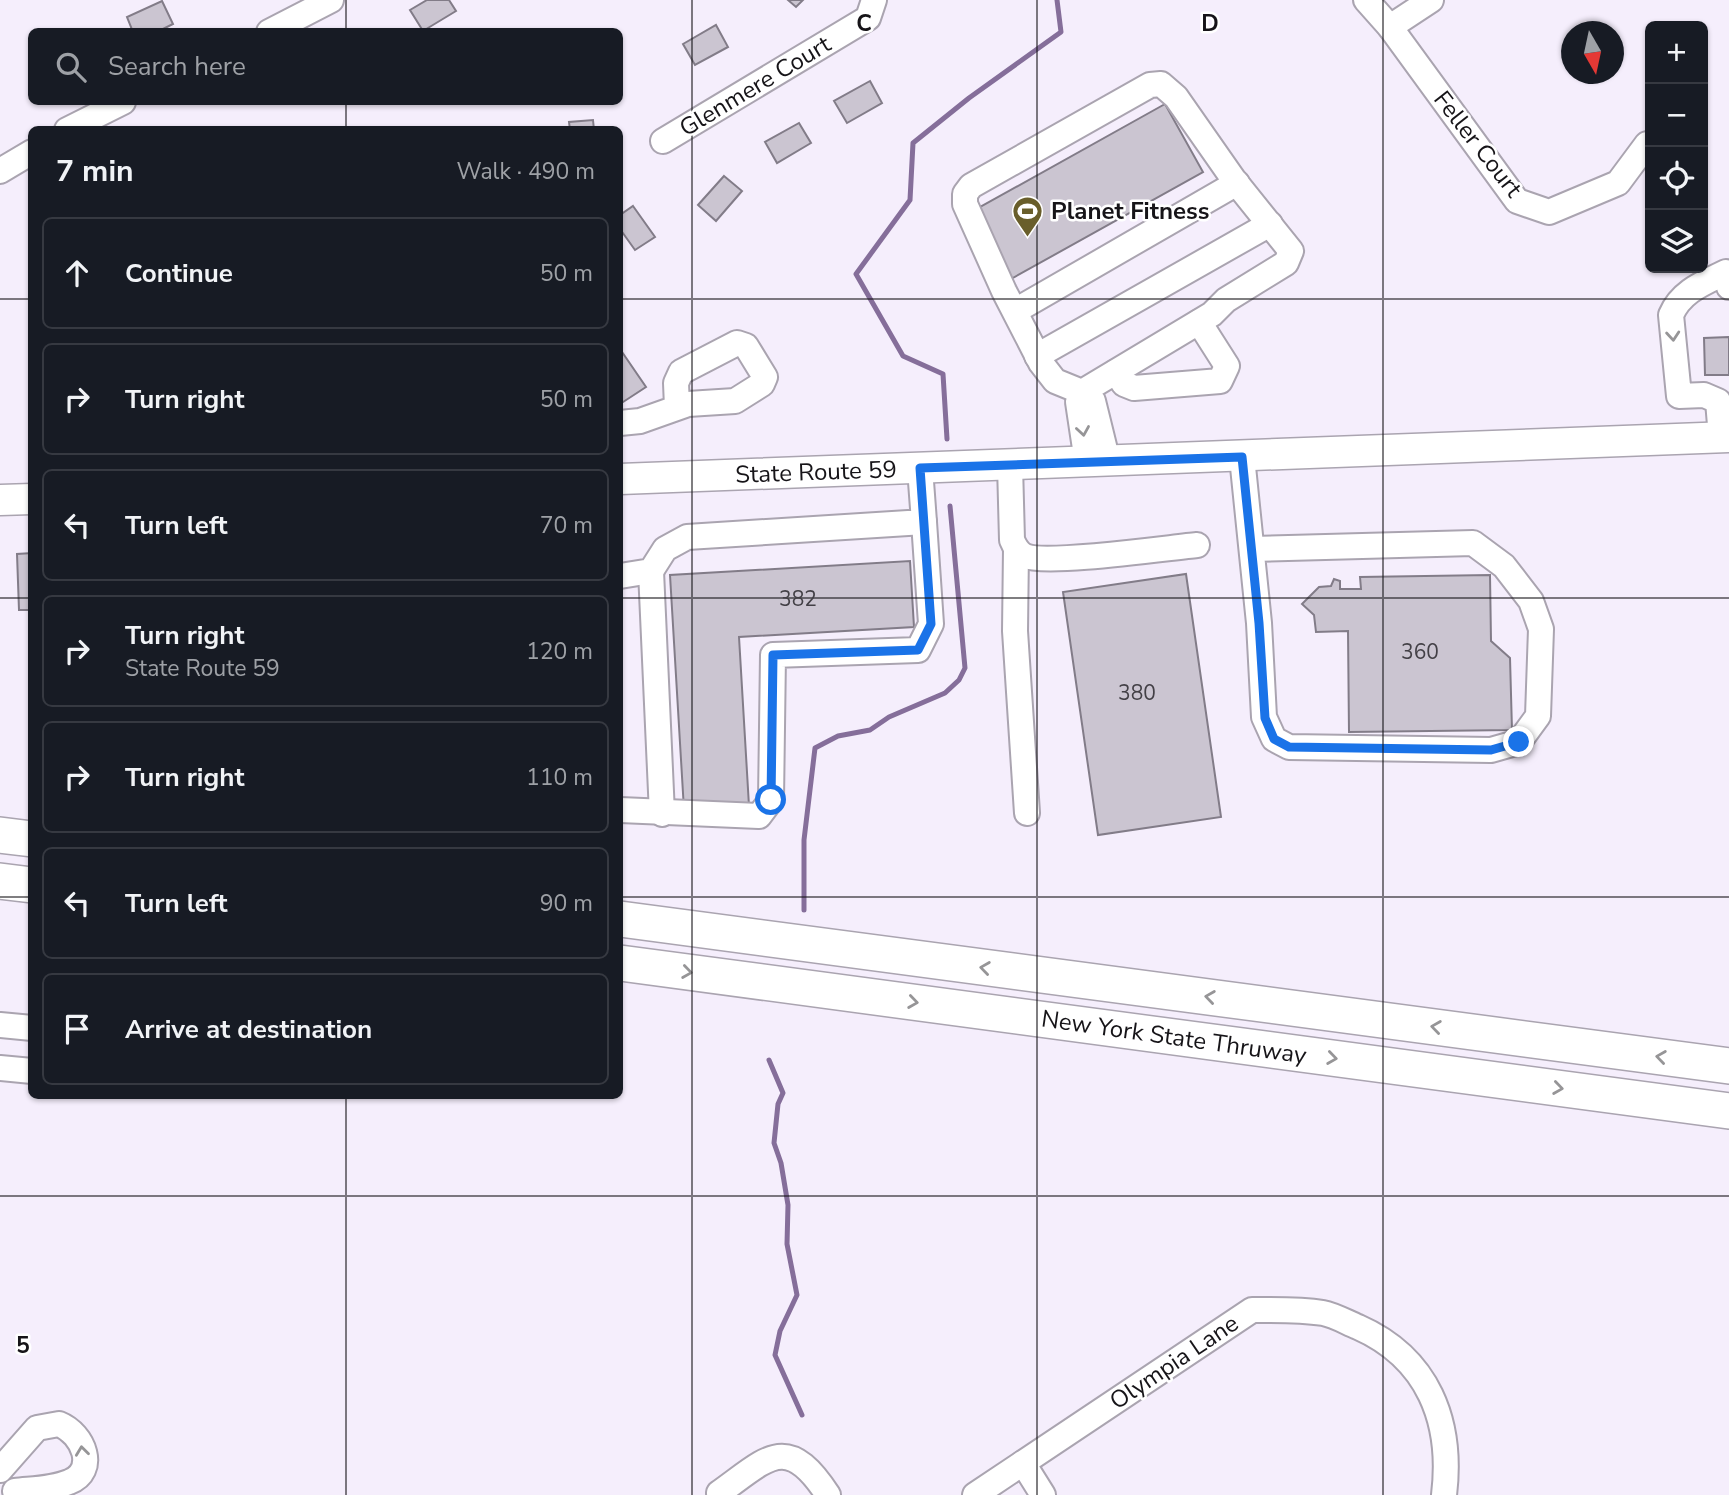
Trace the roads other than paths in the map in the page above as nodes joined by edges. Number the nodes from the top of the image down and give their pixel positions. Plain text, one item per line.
1 (331, 0) edge
2 (874, 0) edge
3 (1366, 0) edge
4 (1431, 0) edge
5 (1390, 27) junction
6 (277, 28) edge
7 (117, 105) edge
8 (75, 126) edge
9 (663, 141) dead end
10 (1645, 147) edge
11 (28, 154) edge
12 (0, 171) edge
13 (1237, 183) junction
14 (1270, 223) junction
15 (1729, 287) edge
16 (1015, 311) junction
17 (1199, 322) junction
18 (1037, 356) junction
19 (1116, 372) junction
20 (1082, 392) junction
21 (1724, 401) edge
22 (677, 407) dead end
23 (623, 423) edge
24 (1725, 437) edge
25 (1242, 457) junction
26 (1098, 462) junction
27 (1010, 465) junction
28 (920, 468) junction
29 (623, 479) edge
30 (28, 499) edge
31 (0, 500) edge
32 (923, 522) junction
33 (1198, 545) dead end
34 (1016, 549) junction
35 (1252, 549) junction
36 (651, 571) junction
37 (623, 576) edge
38 (623, 810) edge
39 (1027, 813) dead end
40 (662, 814) junction
41 (0, 835) edge
42 (28, 838) edge
43 (0, 881) edge
44 (28, 884) edge
45 (623, 919) edge
46 (623, 963) edge
47 (0, 1025) edge
48 (28, 1028) edge
49 (1729, 1066) edge
50 (0, 1068) edge
51 (28, 1071) edge
52 (1729, 1111) edge
53 (1023, 1463) junction
54 (719, 1493) dead end
55 (828, 1495) edge
56 (975, 1495) edge
57 (1043, 1495) edge
58 (1444, 1495) edge

1 - 6 street
2 - 9 street, Glenmere Court
3 - 5 street, Feller Court
4 - 5 street
5 - 10 street, Feller Court
7 - 8 street
11 - 12 street
13 - 14 street
13 - 16 street
13 - 16 street
14 - 17 street
14 - 18 street
15 -> 21 street
16 - 18 street
17 - 19 street
17 - 19 street
18 - 20 street
19 - 20 street
20 - 26 street
21 - 24 street
22 - 23 street
24 - 25 main road, State Route 59
25 - 26 main road, State Route 59
25 - 35 street
26 - 27 main road, State Route 59
27 - 28 main road, State Route 59
27 - 34 street
28 - 29 main road, State Route 59
28 - 32 street
30 - 31 main road
32 - 36 street
32 - 40 street
33 - 34 street
34 - 39 street
35 - 35 street
36 - 37 street
36 - 40 street
38 - 40 street
41 - 42 highway
43 - 44 highway
49 -> 45 highway, New York State Thruway
46 -> 52 highway, New York State Thruway
47 - 48 street
50 - 51 street
53 - 56 street, Olympia Lane
53 - 57 street
53 - 58 street, Olympia Lane
54 - 55 street

